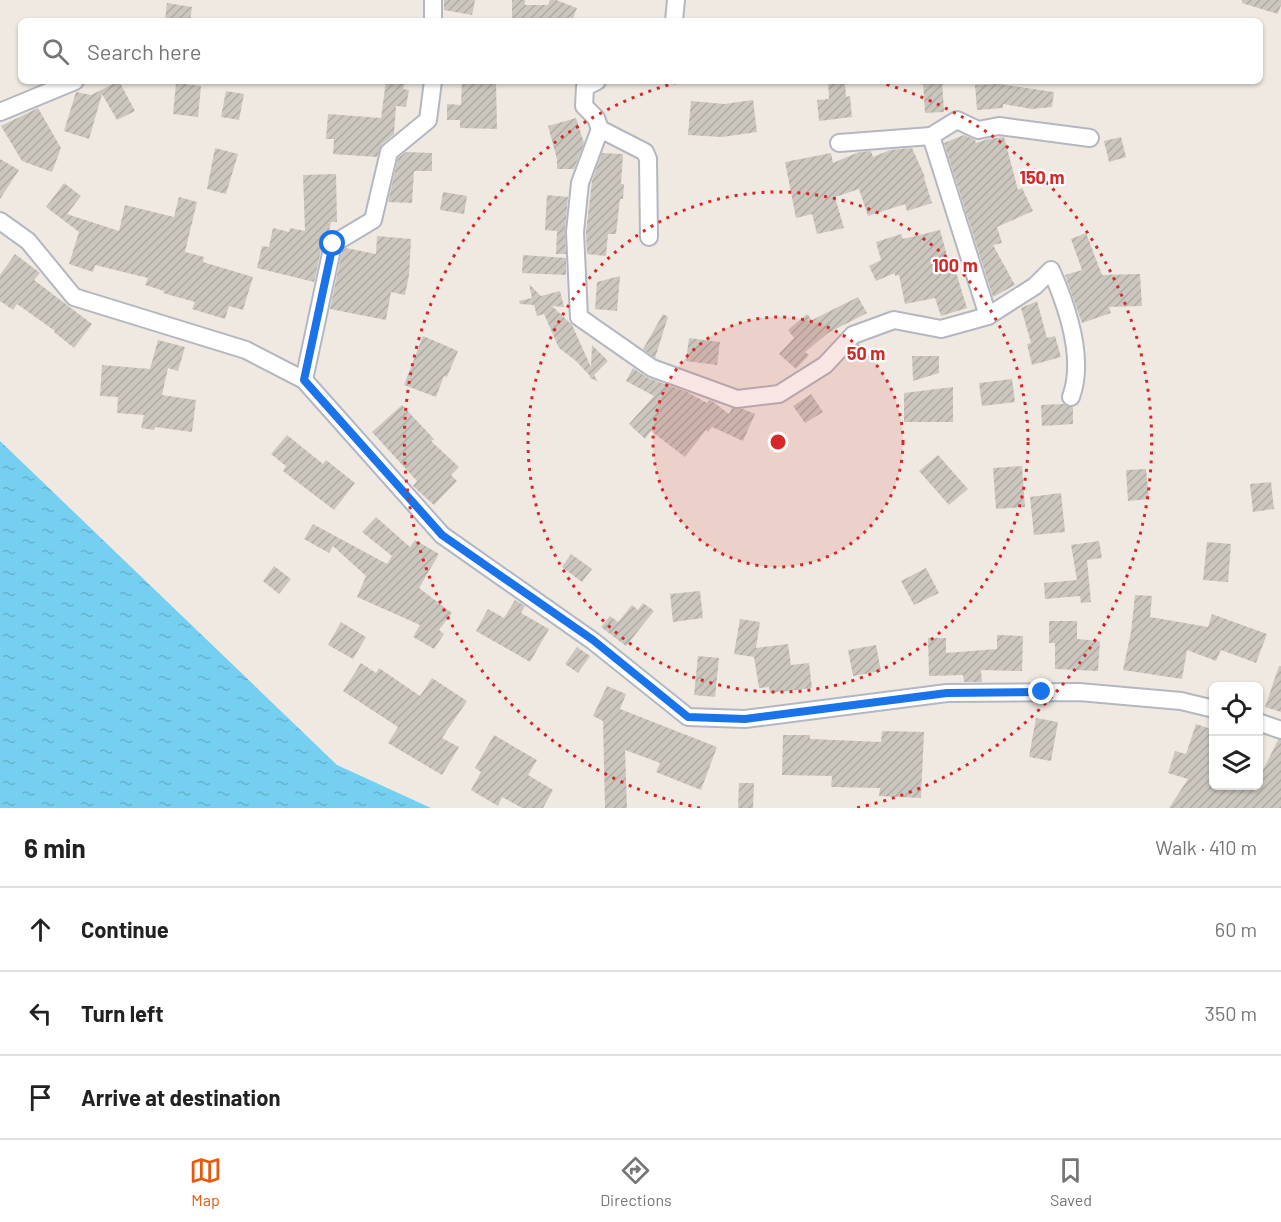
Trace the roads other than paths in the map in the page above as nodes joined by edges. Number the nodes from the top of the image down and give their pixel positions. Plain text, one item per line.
1 (433, 0) edge
2 (676, 0) edge
3 (433, 18) edge
4 (675, 18) edge
5 (68, 84) edge
6 (433, 84) edge
7 (591, 84) edge
8 (0, 112) edge
9 (600, 129) junction
10 (931, 136) junction
11 (1090, 138) dead end
12 (839, 143) dead end
13 (0, 221) edge
14 (649, 237) dead end
15 (988, 316) junction
16 (304, 380) junction
17 (1071, 398) dead end
18 (1209, 708) edge
19 (1263, 724) edge
20 (1281, 730) edge

1 - 3 street
2 - 4 street
5 - 8 street
6 - 16 street
7 - 9 street
9 - 14 street
9 - 15 street
10 - 11 street
10 - 12 street
10 - 15 street
13 - 16 street
15 - 17 street
16 - 18 street
19 - 20 street

